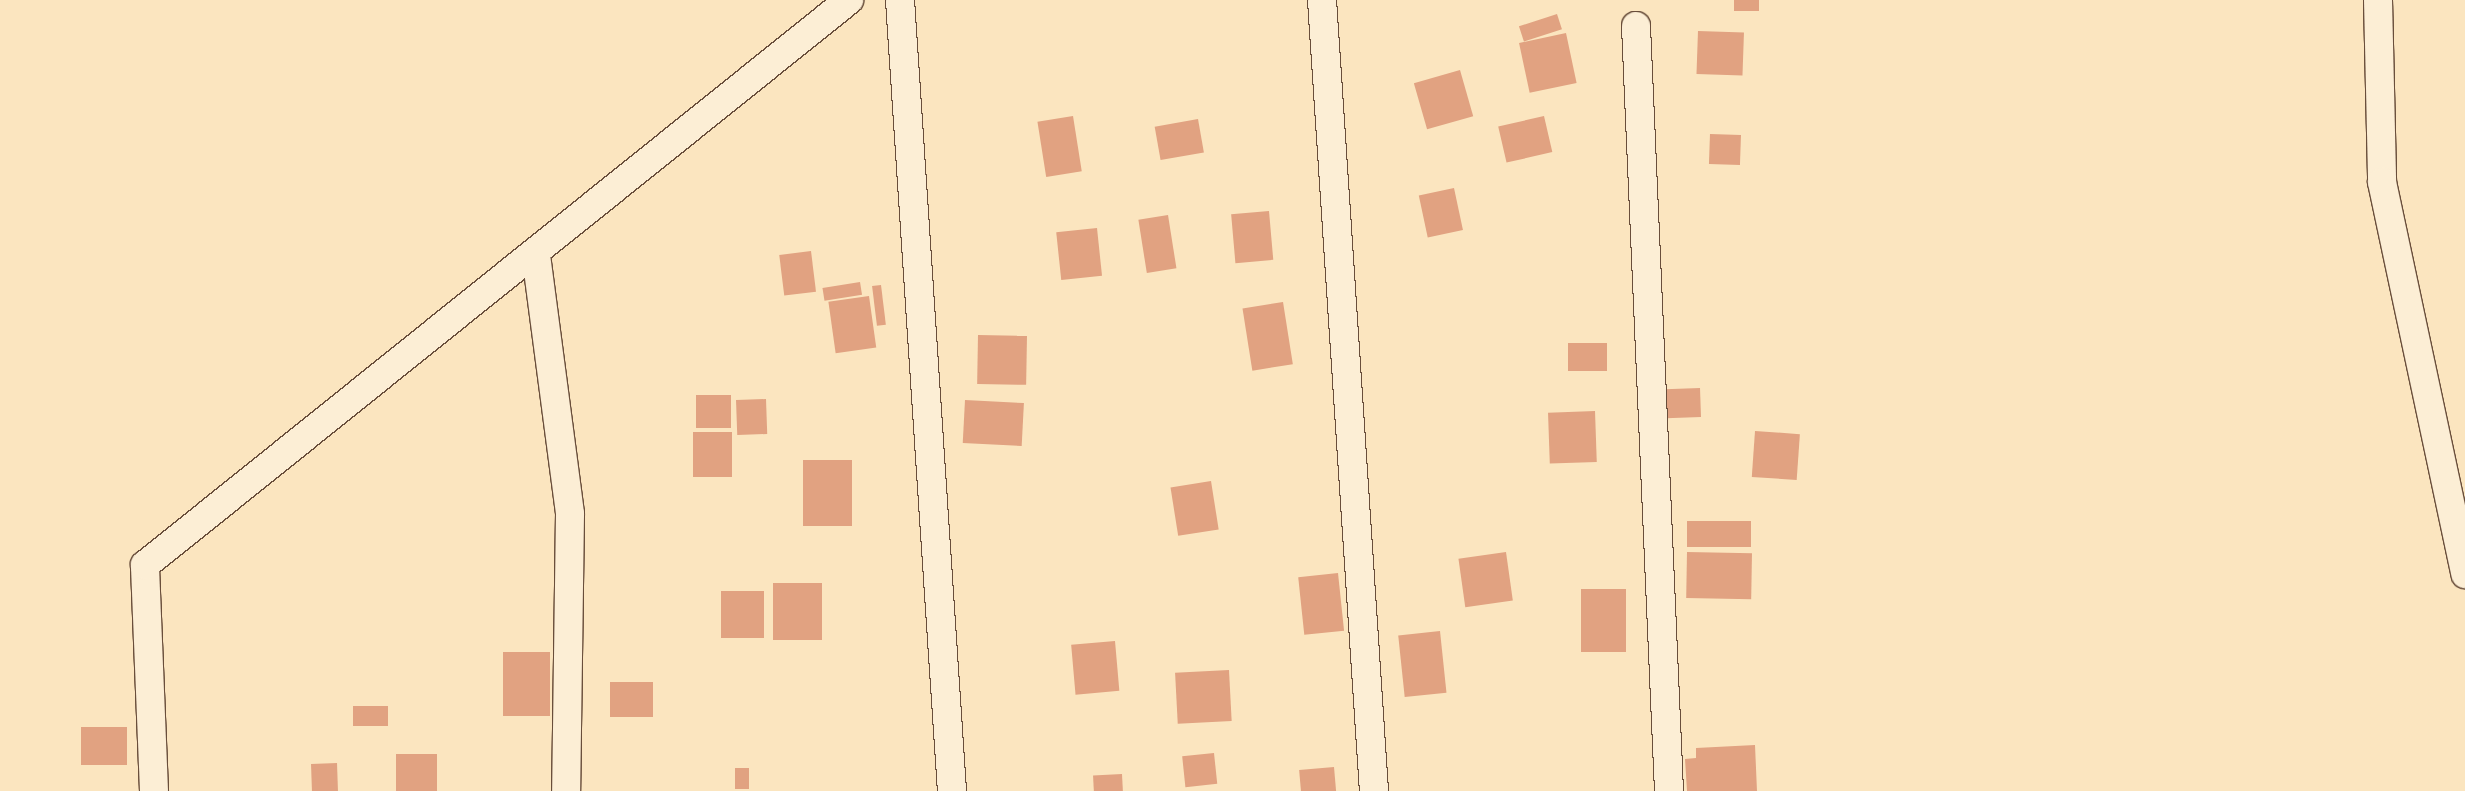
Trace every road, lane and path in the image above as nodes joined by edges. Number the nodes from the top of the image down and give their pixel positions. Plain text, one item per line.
1 (849, 0) edge
2 (900, 0) edge
3 (1322, 0) edge
4 (2378, 0) edge
5 (1636, 26) dead end
6 (536, 255) junction
7 (2465, 574) edge
8 (154, 791) edge
9 (566, 791) edge
10 (952, 791) edge
11 (1374, 791) edge
12 (1669, 791) edge

1 - 6 street
2 - 10 street
3 - 11 street
4 - 7 street
5 - 12 street
6 - 8 street
6 - 9 street

